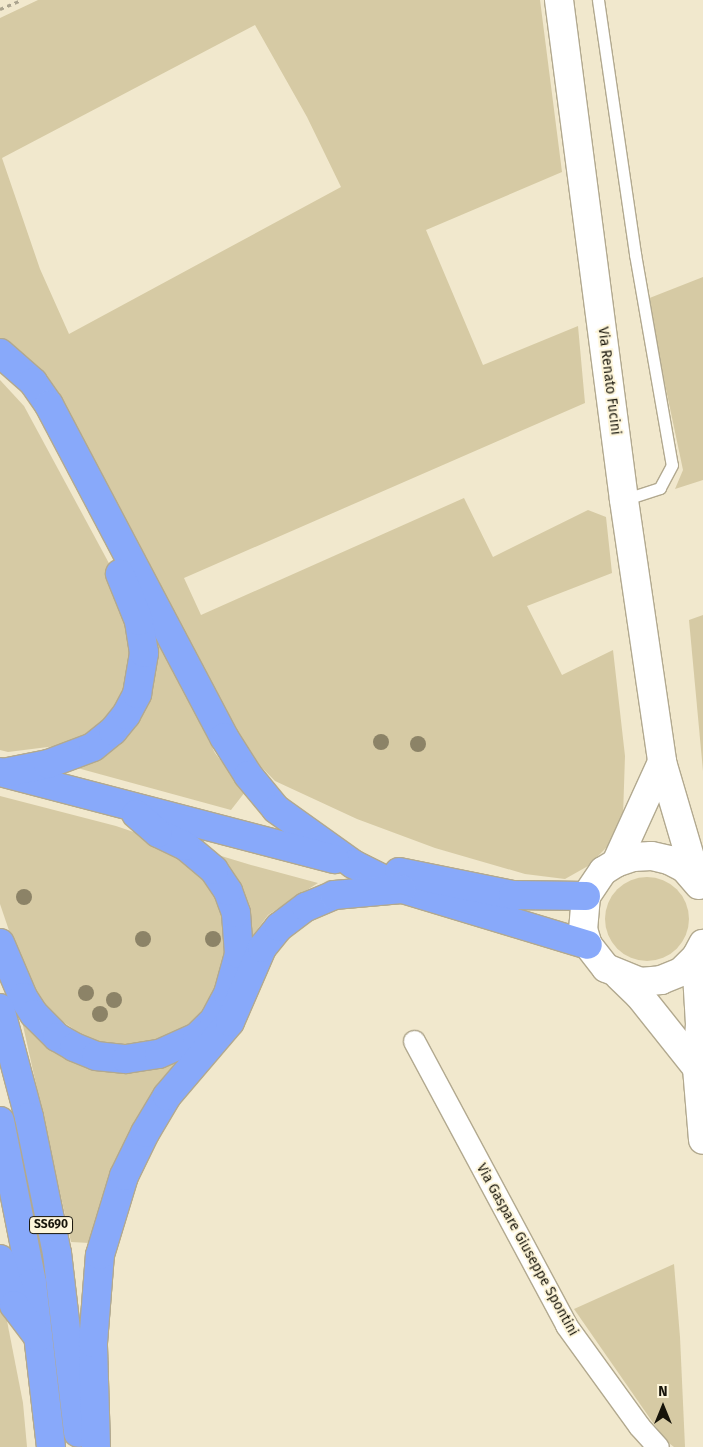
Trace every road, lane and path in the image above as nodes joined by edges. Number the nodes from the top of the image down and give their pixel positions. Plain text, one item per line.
1 (21, 0) edge
2 (559, 0) edge
3 (598, 0) edge
4 (0, 9) edge
5 (0, 353) edge
6 (0, 374) edge
7 (624, 500) junction
8 (662, 762) junction
9 (2, 772) edge
10 (130, 808) junction
11 (616, 863) junction
12 (354, 864) junction
13 (700, 887) edge
14 (403, 889) junction
15 (586, 896) junction
16 (0, 944) edge
17 (588, 945) junction
18 (700, 951) edge
19 (619, 976) junction
20 (0, 1008) edge
21 (414, 1041) dead end
22 (697, 1068) junction
23 (0, 1121) edge
24 (703, 1140) edge
25 (0, 1259) edge
26 (40, 1341) junction
27 (52, 1447) edge
28 (79, 1447) edge
29 (96, 1447) edge
30 (658, 1447) edge

1 - 4 path
2 - 7 street, Via Renato Fucini
3 - 7 lane
5 - 12 highway
6 - 9 highway
7 - 8 street, Via Renato Fucini
8 - 11 street
8 - 13 street, Via Renato Fucini
9 - 10 highway
10 - 12 highway
10 - 16 highway
11 - 13 street
11 - 15 street
12 - 14 highway
12 - 15 highway
14 - 17 highway
14 - 29 highway
15 - 17 street
17 - 19 street
18 - 19 street
18 - 22 street
19 - 22 street
20 - 28 highway, SS690
21 - 30 street, Via Gaspare Giuseppe Spontini
22 - 24 street
23 - 26 highway, SS690
25 - 26 highway
26 - 27 highway, SS690

